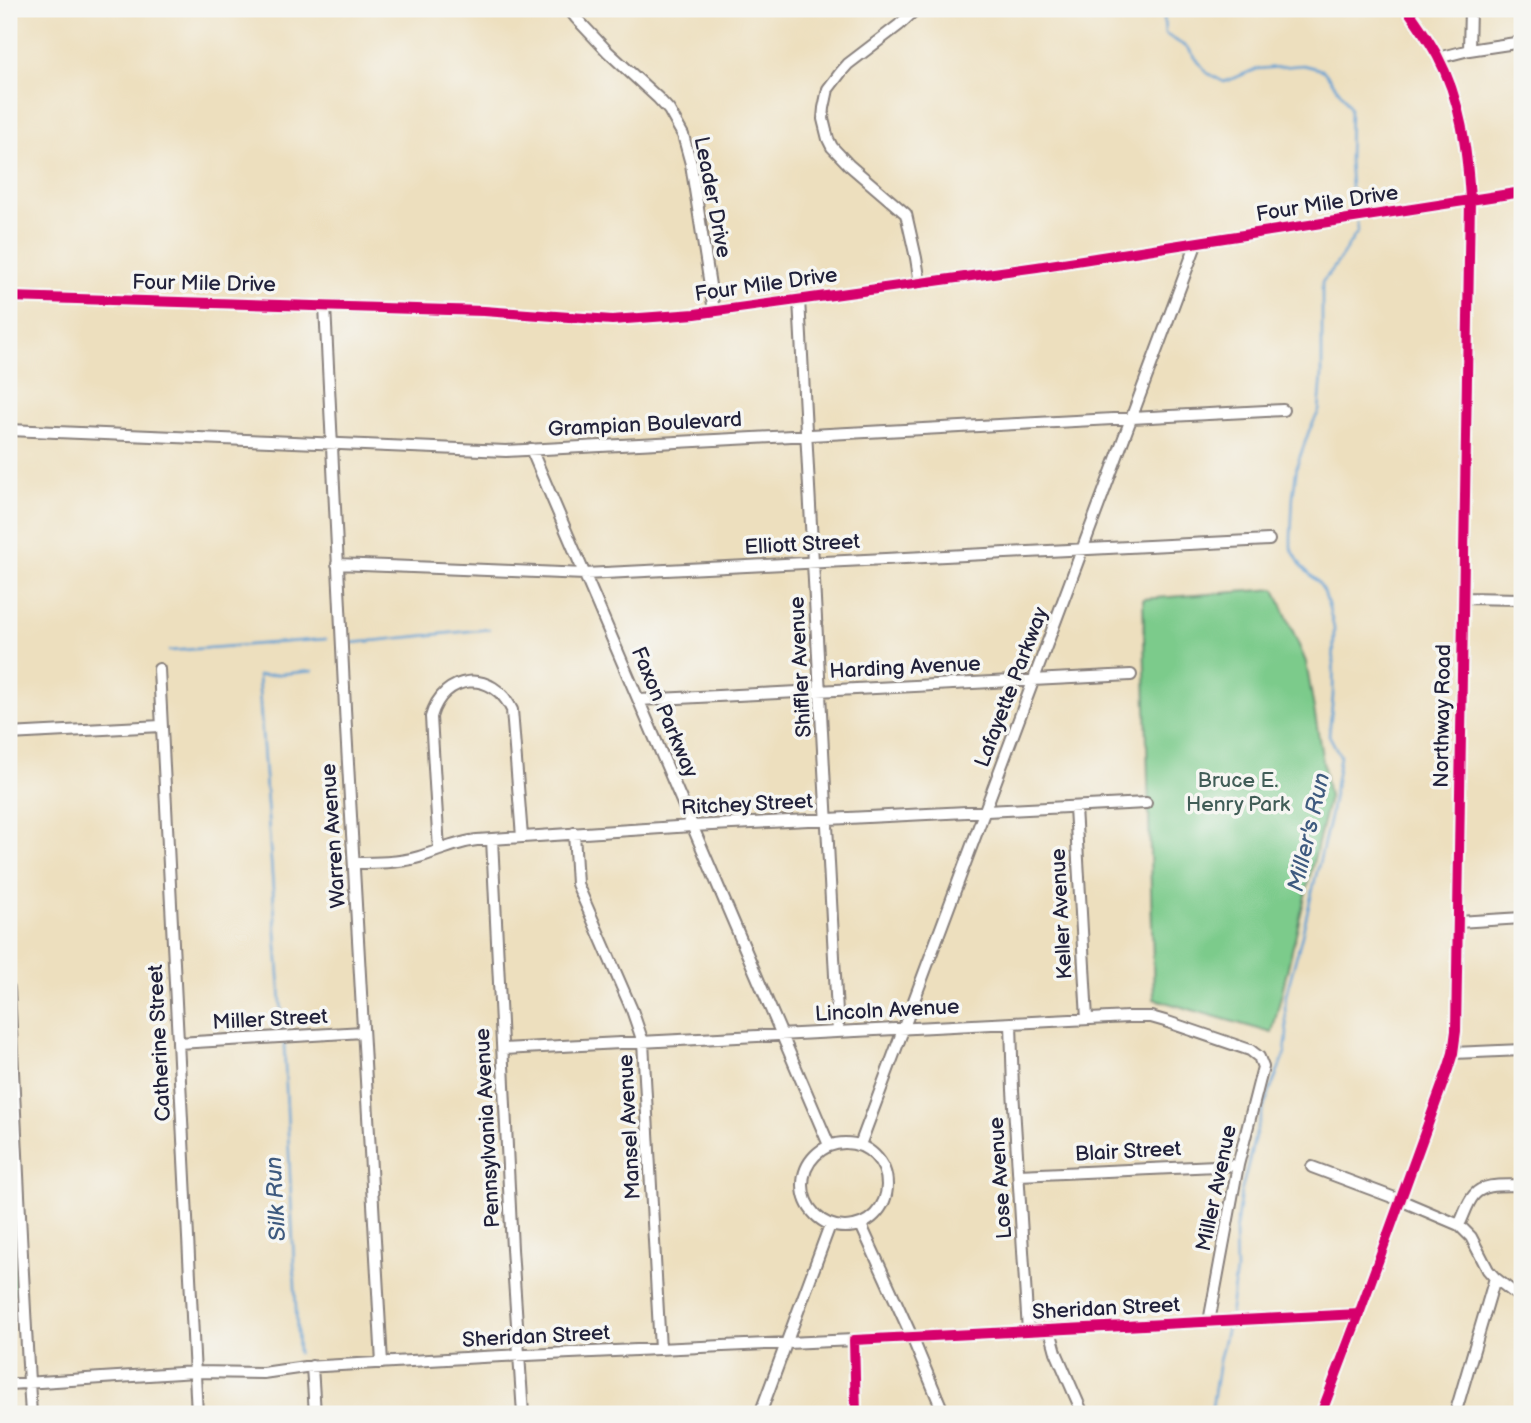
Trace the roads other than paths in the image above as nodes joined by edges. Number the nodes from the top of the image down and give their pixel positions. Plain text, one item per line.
1 (569, 9) edge
2 (916, 9) edge
3 (1407, 9) edge
4 (1470, 9) edge
5 (1522, 42) edge
6 (1469, 50) junction
7 (1438, 58) junction
8 (1522, 192) edge
9 (1470, 199) junction
10 (1198, 242) junction
11 (920, 283) junction
12 (9, 297) edge
13 (799, 299) junction
14 (325, 306) junction
15 (714, 311) junction
16 (1283, 410) dead end
17 (1133, 418) junction
18 (9, 430) edge
19 (807, 435) junction
20 (331, 443) junction
21 (531, 449) junction
22 (1269, 540) dead end
23 (1084, 549) junction
24 (814, 563) junction
25 (337, 564) junction
26 (585, 574) junction
27 (1463, 598) junction
28 (1522, 599) edge
29 (159, 669) dead end
30 (1131, 676) dead end
31 (1034, 680) junction
32 (820, 691) junction
33 (639, 700) junction
34 (162, 726) junction
35 (9, 734) edge
36 (1146, 803) dead end
37 (1075, 807) junction
38 (985, 811) junction
39 (827, 820) junction
40 (692, 826) junction
41 (574, 833) junction
42 (522, 837) junction
43 (492, 839) junction
44 (439, 850) junction
45 (354, 863) junction
46 (1522, 918) edge
47 (1458, 922) junction
48 (9, 988) edge
49 (1087, 1019) junction
50 (1011, 1023) junction
51 (905, 1028) junction
52 (363, 1032) junction
53 (838, 1032) junction
54 (781, 1035) junction
55 (643, 1042) junction
56 (178, 1043) junction
57 (503, 1049) junction
58 (1522, 1050) edge
59 (1453, 1053) junction
60 (1262, 1062) joint
61 (829, 1145) junction
62 (860, 1145) junction
63 (1238, 1165) junction
64 (1312, 1167) dead end
65 (1019, 1175) junction
66 (1522, 1185) edge
67 (14, 1191) edge
68 (1400, 1200) junction
69 (830, 1225) junction
70 (860, 1225) junction
71 (1459, 1225) junction
72 (1495, 1278) junction
73 (1522, 1299) edge
74 (1359, 1314) junction
75 (1214, 1321) junction
76 (1050, 1330) junction
77 (1028, 1331) junction
78 (912, 1337) junction
79 (854, 1340) junction
80 (787, 1342) junction
81 (660, 1349) junction
82 (519, 1355) junction
83 (382, 1363) junction
84 (312, 1366) junction
85 (195, 1372) junction
86 (29, 1382) junction
87 (9, 1384) edge
88 (31, 1414) edge
89 (197, 1414) edge
90 (315, 1414) edge
91 (523, 1414) edge
92 (760, 1414) edge
93 (856, 1414) edge
94 (944, 1414) edge
95 (1083, 1414) edge
96 (1321, 1414) edge
97 (1455, 1414) edge

1 - 15 street, Leader Drive
2 - 11 street
3 - 7 street, Northway Road
4 - 6 street
5 - 6 street
6 - 7 street
7 - 9 street, Northway Road
8 - 9 street, Four Mile Drive
9 - 10 street, Four Mile Drive
9 - 27 street, Northway Road
10 - 11 street, Four Mile Drive
10 - 17 street, Lafayette Parkway
11 - 13 street, Four Mile Drive
12 - 14 street, Four Mile Drive
13 - 15 street, Four Mile Drive
13 - 19 street, Shiffler Avenue
14 - 15 street, Four Mile Drive
14 - 20 street, Warren Avenue
16 - 17 street, Grampian Boulevard
17 - 19 street, Grampian Boulevard
17 - 23 street, Lafayette Parkway
18 - 20 street, Grampian Boulevard
19 - 21 street, Grampian Boulevard
19 - 24 street, Shiffler Avenue
20 - 21 street, Grampian Boulevard
20 - 25 street, Warren Avenue
21 - 26 street, Faxon Parkway
22 - 23 street, Elliott Street
23 - 24 street, Elliott Street
23 - 31 street, Lafayette Parkway
24 - 26 street, Elliott Street
24 - 32 street, Shiffler Avenue
25 - 26 street, Elliott Street
25 - 45 street, Warren Avenue
26 - 33 street, Faxon Parkway
27 - 28 street
27 - 47 street, Northway Road
29 - 34 street, Catherine Street
30 - 31 street, Harding Avenue
31 - 32 street, Harding Avenue
31 - 38 street, Lafayette Parkway
32 - 33 street, Harding Avenue
32 - 39 street, Shiffler Avenue
33 - 40 street, Faxon Parkway
34 - 35 street
34 - 56 street, Catherine Street
36 - 37 street, Ritchey Street
37 - 38 street, Ritchey Street
37 - 49 street, Keller Avenue
38 - 39 street, Ritchey Street
38 - 51 street, Lafayette Parkway
39 - 40 street, Ritchey Street
39 - 53 street, Shiffler Avenue
40 - 41 street, Ritchey Street
40 - 54 street, Faxon Parkway
41 - 42 street, Ritchey Street
41 - 55 street, Mansel Avenue
42 - 43 street, Ritchey Street
42 - 44 street
43 - 44 street, Ritchey Street
43 - 57 street, Pennsylvania Avenue
44 - 45 street, Ritchey Street
45 - 52 street, Warren Avenue
46 - 47 street
47 - 59 street, Northway Road
48 - 67 street
49 - 50 street, Lincoln Avenue
49 - 60 street, Lincoln Avenue
50 - 51 street, Lincoln Avenue
50 - 65 street, Lose Avenue
51 - 53 street, Lincoln Avenue
51 - 62 street, Lafayette Parkway
52 - 56 street, Miller Street
52 - 83 street, Warren Avenue
53 - 54 street, Lincoln Avenue
54 - 55 street, Lincoln Avenue
54 - 61 street, Faxon Parkway
55 - 57 street, Lincoln Avenue
55 - 81 street, Mansel Avenue
56 - 85 street, Catherine Street
57 - 82 street, Pennsylvania Avenue
58 - 59 street
59 - 68 street, Northway Road
60 - 63 street, Miller Avenue
61 - 62 street
61 - 69 street
62 - 70 street
63 - 65 street, Blair Street
63 - 75 street, Miller Avenue
64 - 68 street
65 - 77 street, Lose Avenue
66 - 71 street
67 - 86 street
68 - 71 street
68 - 74 street, Northway Road
69 - 70 street
69 - 80 street
70 - 78 street
71 - 72 street
72 - 73 street
72 - 97 street
74 - 75 street, Sheridan Street
74 - 96 street, Northway Road
75 - 76 street, Sheridan Street
76 - 77 street, Sheridan Street
76 - 95 street
77 - 78 street, Sheridan Street
78 - 79 street, Sheridan Street
78 - 94 street
79 - 80 street, Sheridan Street
79 - 93 street
80 - 81 street, Sheridan Street
80 - 92 street
81 - 82 street, Sheridan Street
82 - 83 street, Sheridan Street
82 - 91 street, Pennsylvania Avenue
83 - 84 street, Sheridan Street
84 - 85 street, Sheridan Street
84 - 90 street
85 - 86 street, Sheridan Street
85 - 89 street, Catherine Street
86 - 87 street, Sheridan Street
86 - 88 street

